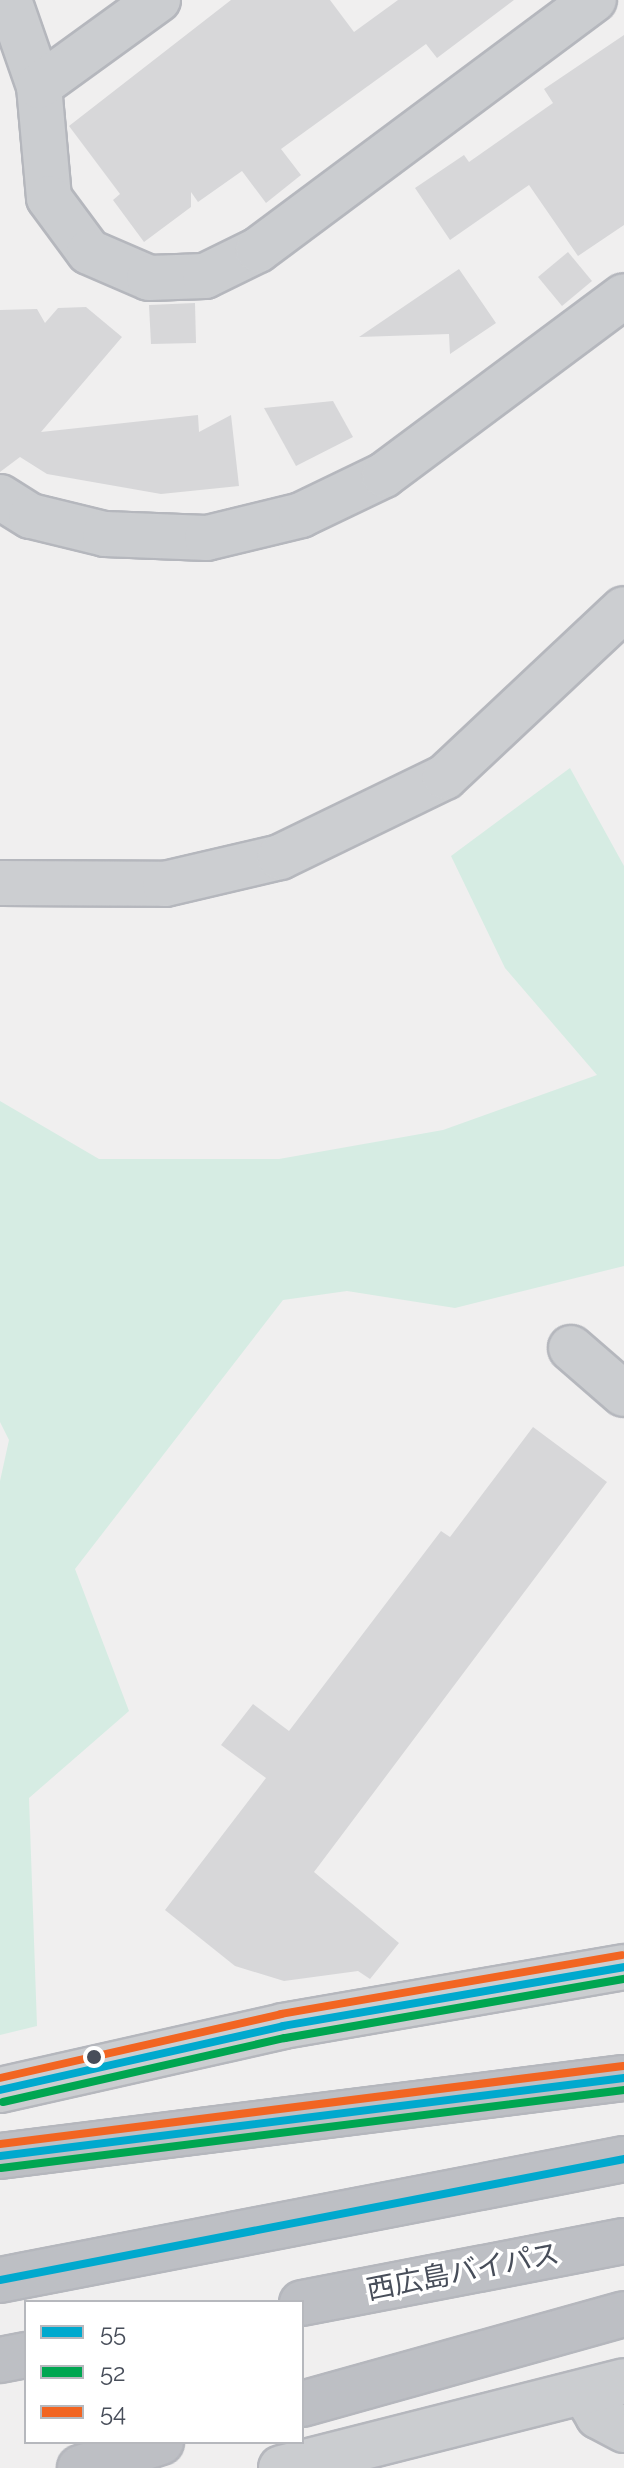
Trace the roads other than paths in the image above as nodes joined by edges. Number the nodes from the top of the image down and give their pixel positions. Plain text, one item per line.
1 (9, 0) edge
2 (158, 0) edge
3 (594, 0) edge
4 (39, 86) junction
5 (624, 296) edge
6 (0, 497) edge
7 (624, 609) edge
8 (0, 883) edge
9 (571, 1348) dead end
10 (624, 1394) edge
11 (624, 1967) edge
12 (624, 2078) edge
13 (0, 2090) edge
14 (0, 2156) edge
15 (624, 2159) edge
16 (624, 2241) edge
17 (0, 2280) edge
18 (304, 2303) edge
19 (624, 2314) edge
20 (24, 2355) edge
21 (0, 2360) edge
22 (605, 2387) edge
23 (304, 2403) edge
24 (624, 2430) edge
25 (155, 2444) edge
26 (417, 2452) edge
27 (80, 2468) edge
28 (281, 2468) edge

1 - 4 street
2 - 4 street
3 - 4 street
5 - 6 street
7 - 8 street
9 - 10 street
11 - 13 street
12 - 14 highway
15 - 17 highway
16 - 18 highway, 西広島バイパス
19 - 23 highway
20 - 21 highway
22 - 24 street
22 - 26 street
25 - 27 highway
26 - 28 street

